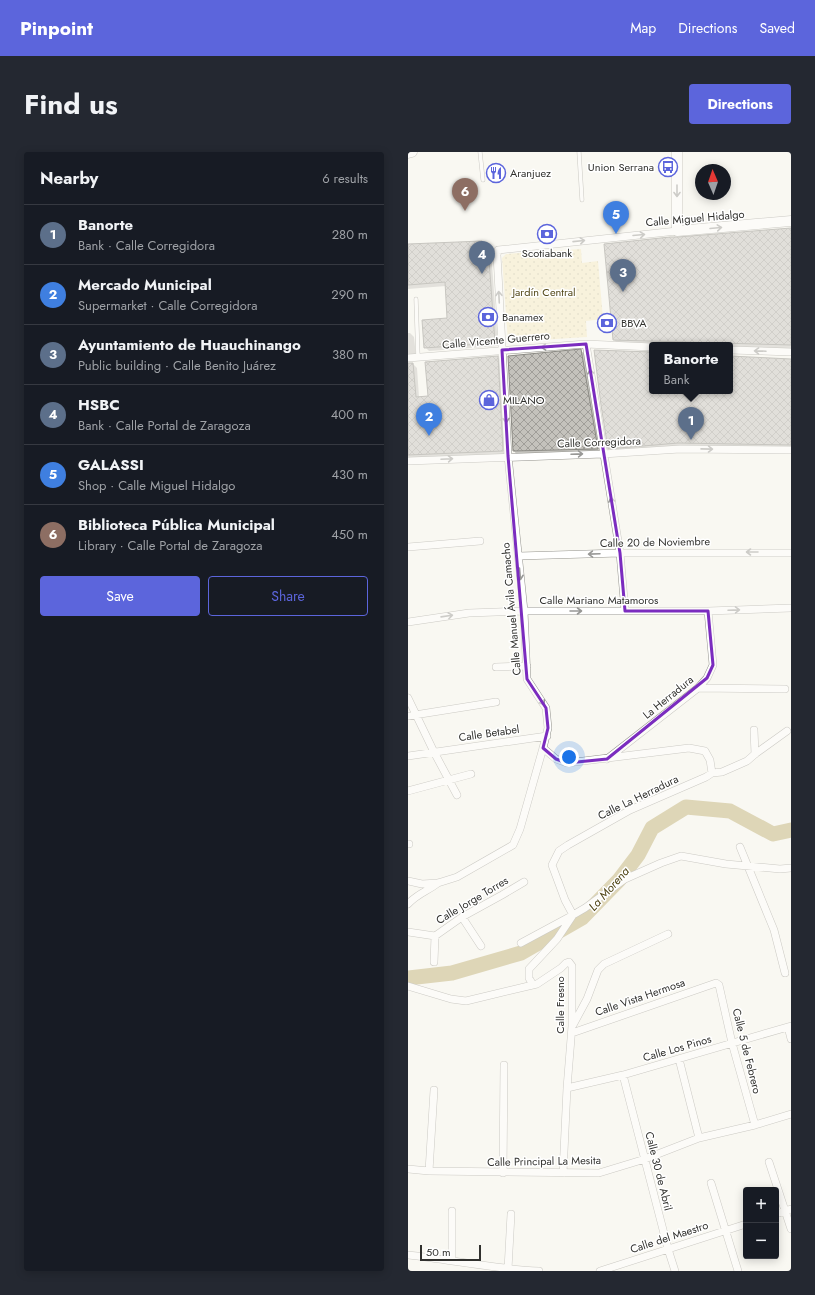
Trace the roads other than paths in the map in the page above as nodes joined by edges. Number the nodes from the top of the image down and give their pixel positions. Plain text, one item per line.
1 (412, 152) edge
2 (480, 152) edge
3 (579, 152) edge
4 (677, 152) edge
5 (408, 153) edge
6 (483, 180) dead end
7 (582, 200) dead end
8 (791, 221) edge
9 (677, 231) junction
10 (498, 250) joint
11 (416, 299) dead end
12 (586, 344) junction
13 (649, 347) edge
14 (502, 350) junction
15 (733, 350) edge
16 (791, 352) edge
17 (418, 357) junction
18 (408, 358) edge
19 (791, 450) edge
20 (603, 454) junction
21 (508, 456) junction
22 (408, 461) edge
23 (480, 541) dead end
24 (408, 547) edge
25 (620, 553) junction
26 (791, 553) edge
27 (519, 556) junction
28 (791, 608) edge
29 (524, 611) junction
30 (625, 611) junction
31 (708, 611) junction
32 (408, 622) edge
33 (527, 666) junction
34 (496, 667) dead end
35 (698, 688) junction
36 (785, 689) dead end
37 (408, 698) edge
38 (496, 702) dead end
39 (417, 715) junction
40 (408, 716) edge
41 (754, 730) dead end
42 (787, 731) dead end
43 (547, 736) junction
44 (544, 748) junction
45 (434, 752) junction
46 (755, 754) junction
47 (408, 756) edge
48 (607, 759) junction
49 (712, 773) junction
50 (471, 774) dead end
51 (449, 779) junction
52 (408, 791) edge
53 (457, 795) dead end
54 (740, 846) dead end
55 (747, 865) junction
56 (791, 868) edge
57 (408, 881) edge
58 (524, 882) dead end
59 (438, 883) junction
60 (408, 904) edge
61 (574, 915) junction
62 (462, 917) junction
63 (408, 932) edge
64 (668, 934) dead end
65 (435, 936) junction
66 (522, 943) dead end
67 (481, 946) dead end
68 (434, 962) dead end
69 (785, 973) dead end
70 (716, 982) joint
71 (533, 985) junction
72 (408, 986) edge
73 (790, 1027) edge
74 (572, 1029) junction
75 (791, 1039) edge
76 (732, 1043) junction
77 (679, 1059) junction
78 (504, 1065) dead end
79 (623, 1075) junction
80 (567, 1088) junction
81 (434, 1090) dead end
82 (791, 1114) edge
83 (755, 1125) junction
84 (699, 1138) junction
85 (645, 1159) junction
86 (769, 1162) dead end
87 (408, 1169) edge
88 (429, 1171) junction
89 (502, 1173) junction
90 (563, 1173) junction
91 (711, 1182) dead end
92 (788, 1210) edge
93 (452, 1211) dead end
94 (511, 1214) dead end
95 (743, 1225) edge
96 (791, 1229) edge
97 (727, 1230) junction
98 (668, 1249) junction
99 (408, 1255) edge
100 (452, 1260) junction
101 (508, 1269) junction
102 (608, 1270) edge
103 (539, 1271) edge
104 (600, 1271) edge
105 (675, 1271) edge
106 (738, 1271) edge

1 - 5 main road
2 - 6 lane
3 - 7 lane
4 -> 9 main road
9 -> 8 main road, Calle Miguel Hidalgo
10 -> 9 street, Calle Miguel Hidalgo
14 -> 10 street, Calle Manuel Ávila Camacho
11 - 17 lane
12 - 13 street, Calle Vicente Guerrero
12 -> 14 street, Calle Vicente Guerrero
20 -> 12 street
14 - 17 street, Calle Vicente Guerrero
14 -> 21 street, Calle Manuel Ávila Camacho
16 -> 15 street
17 - 18 street, Calle Vicente Guerrero
20 -> 19 street, Calle Corregidora
21 -> 20 street, Calle Corregidora
25 -> 20 street
22 -> 21 street, Calle Corregidora
21 - 27 street, Calle Manuel Ávila Camacho
23 - 24 street
26 -> 25 street, Calle 20 de Noviembre
25 -> 27 street, Calle 20 de Noviembre
25 - 30 street
27 -> 29 street, Calle Manuel Ávila Camacho
31 -> 28 street, Calle Mariano Matamoros
29 -> 30 street, Calle Mariano Matamoros
32 -> 29 street, Calle Mariano Matamoros
29 - 33 street, Calle Manuel Ávila Camacho
30 - 31 street, Calle Mariano Matamoros
31 - 35 street, La Herradura
33 - 34 street
33 -> 43 street, Calle Manuel Ávila Camacho
35 - 36 street
35 - 48 street, La Herradura
37 - 39 street
38 - 39 street
39 - 40 street
39 - 45 street
41 - 46 street
42 - 46 street, Calle La Herradura
43 - 44 street, Calle Manuel Ávila Camacho
43 - 45 street, Calle Betabel
44 - 48 street
44 - 59 street, Calle Manuel Ávila Camacho
45 - 47 street, Calle Betabel
45 - 51 street
46 - 49 street, Calle La Herradura
48 - 49 street
49 - 61 street, Calle La Herradura
50 - 51 street
51 - 52 street
51 - 53 street
54 - 55 street
55 - 56 street
55 - 61 street
55 - 69 street
57 - 59 street
58 - 62 street, Calle Jorge Torres
59 - 60 street
61 - 66 street
61 - 71 street
62 - 65 street, Calle Jorge Torres
62 - 67 street
63 - 65 street, Calle Jorge Torres
64 - 74 street
65 - 68 street
70 - 74 street, Calle Vista Hermosa
70 - 76 street, Calle 5 de Febrero
71 - 72 street, Calle Fresno
71 - 74 street, Calle Fresno
73 - 75 street
73 - 76 street, Calle Los Pinos
74 - 80 street, Calle Fresno
76 - 77 street, Calle Los Pinos
76 - 83 street, Calle 5 de Febrero
77 - 79 street, Calle Los Pinos
77 - 84 street
78 - 89 street
79 - 80 street, Calle Los Pinos
79 - 85 street, Calle 30 de Abril
80 - 90 street, Calle Fresno
81 - 88 street
82 - 83 street, Calle Principal La Mesita
83 - 84 street, Calle Principal La Mesita
84 - 85 street, Calle Principal La Mesita
85 - 90 street, Calle Principal La Mesita
85 - 98 street, Calle 30 de Abril
86 - 92 street
87 - 88 street, Calle Principal La Mesita
88 - 89 street, Calle Principal La Mesita
89 - 90 street, Calle Principal La Mesita
91 - 97 street
92 - 96 street
93 - 100 street
94 - 101 street
95 - 97 street, Calle del Maestro
97 - 98 street, Calle del Maestro
97 - 106 street
98 - 102 street, Calle del Maestro
98 - 105 street, Calle 30 de Abril
99 - 100 street
100 - 101 street
101 - 103 street
102 - 104 street, Calle del Maestro

